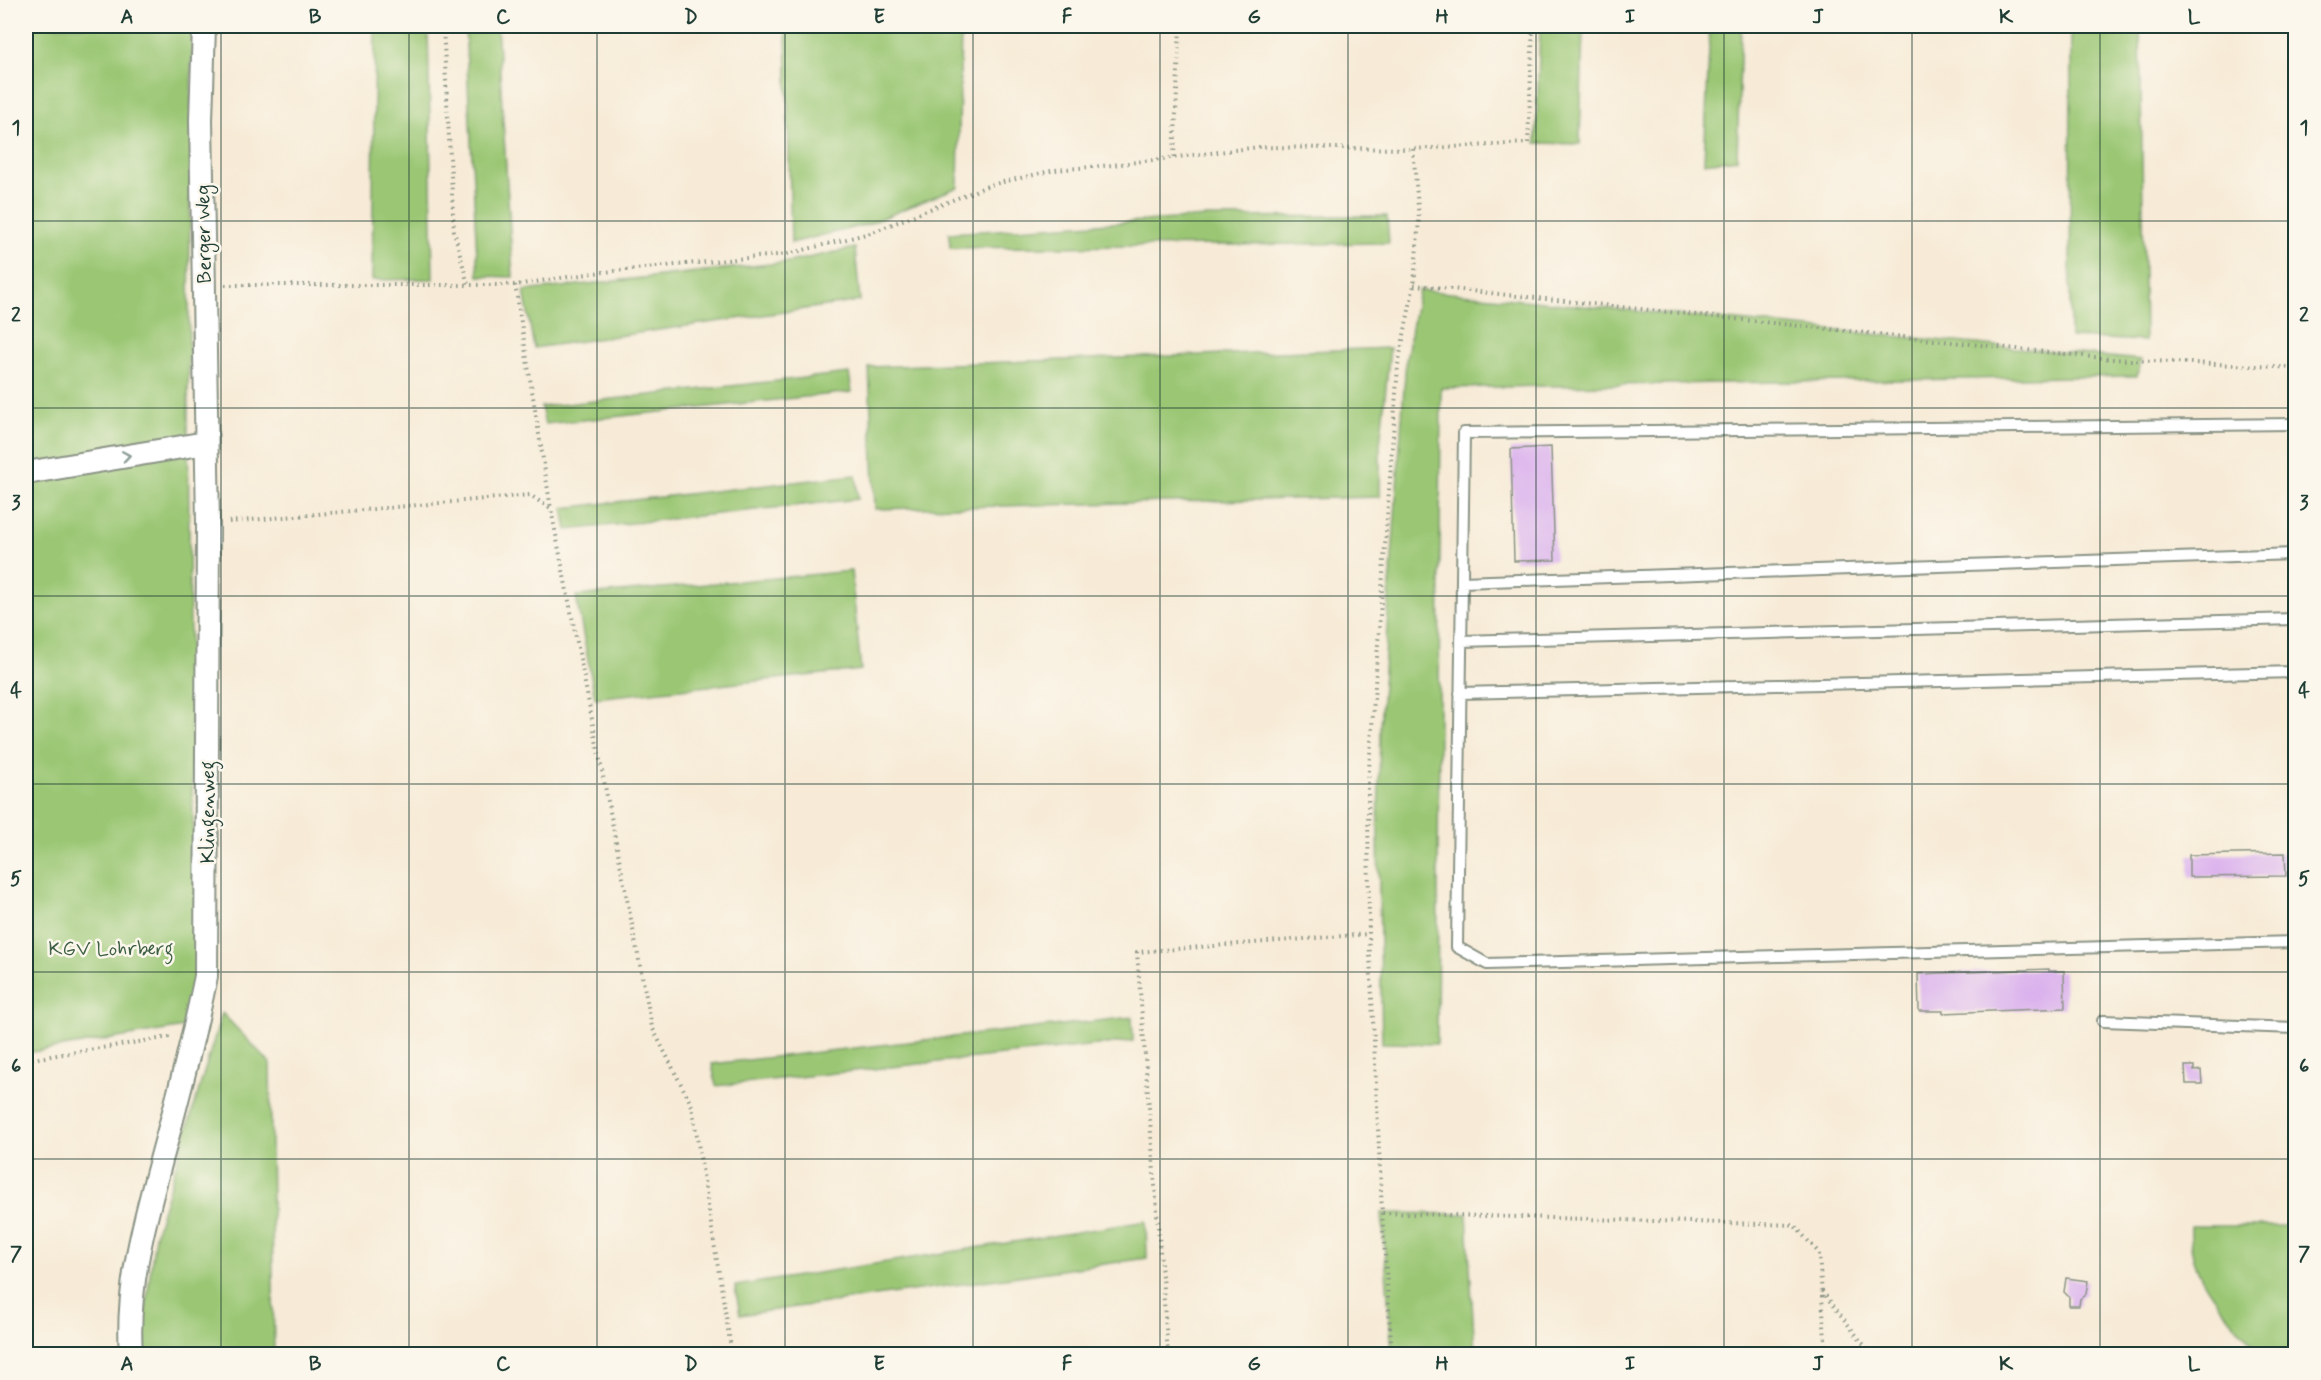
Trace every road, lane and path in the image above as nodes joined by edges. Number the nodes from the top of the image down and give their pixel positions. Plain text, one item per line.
1 (204, 26) edge
2 (443, 26) edge
3 (1180, 26) edge
4 (1533, 26) edge
5 (1413, 149) junction
6 (1174, 158) junction
7 (203, 284) junction
8 (468, 285) junction
9 (515, 285) junction
10 (1414, 285) junction
11 (2295, 368) edge
12 (2295, 424) edge
13 (206, 443) junction
14 (26, 473) edge
15 (551, 509) junction
16 (208, 524) junction
17 (2295, 554) edge
18 (1462, 582) junction
19 (2295, 619) edge
20 (1461, 641) junction
21 (2295, 672) edge
22 (1461, 693) junction
23 (1369, 934) junction
24 (2295, 942) edge
25 (2103, 1021) dead end
26 (2295, 1028) edge
27 (195, 1034) junction
28 (26, 1060) edge
29 (1382, 1213) junction
30 (1822, 1290) junction
31 (131, 1354) edge
32 (732, 1354) edge
33 (1168, 1354) edge
34 (1392, 1354) edge
35 (1826, 1354) edge
36 (1870, 1354) edge

1 - 7 street, Berger Weg
2 - 8 path
3 - 6 path
4 - 5 path
5 - 6 path
5 - 10 path
6 - 9 path
7 - 8 path
7 - 13 street, Berger Weg
8 - 9 path
9 - 15 path
10 - 11 path
10 - 23 path
12 - 18 lane
14 -> 13 street
13 - 16 street, Klingenweg
15 - 16 path
15 - 32 path
16 - 27 street, Klingenweg
17 - 18 lane
18 - 20 lane
19 - 20 lane
20 - 22 lane
21 - 22 lane
22 - 24 lane
23 - 29 path
23 - 33 path
25 - 26 lane
27 - 28 path
27 - 31 street, Klingenweg
29 - 30 path
29 - 34 path
30 - 35 path
30 - 36 path

